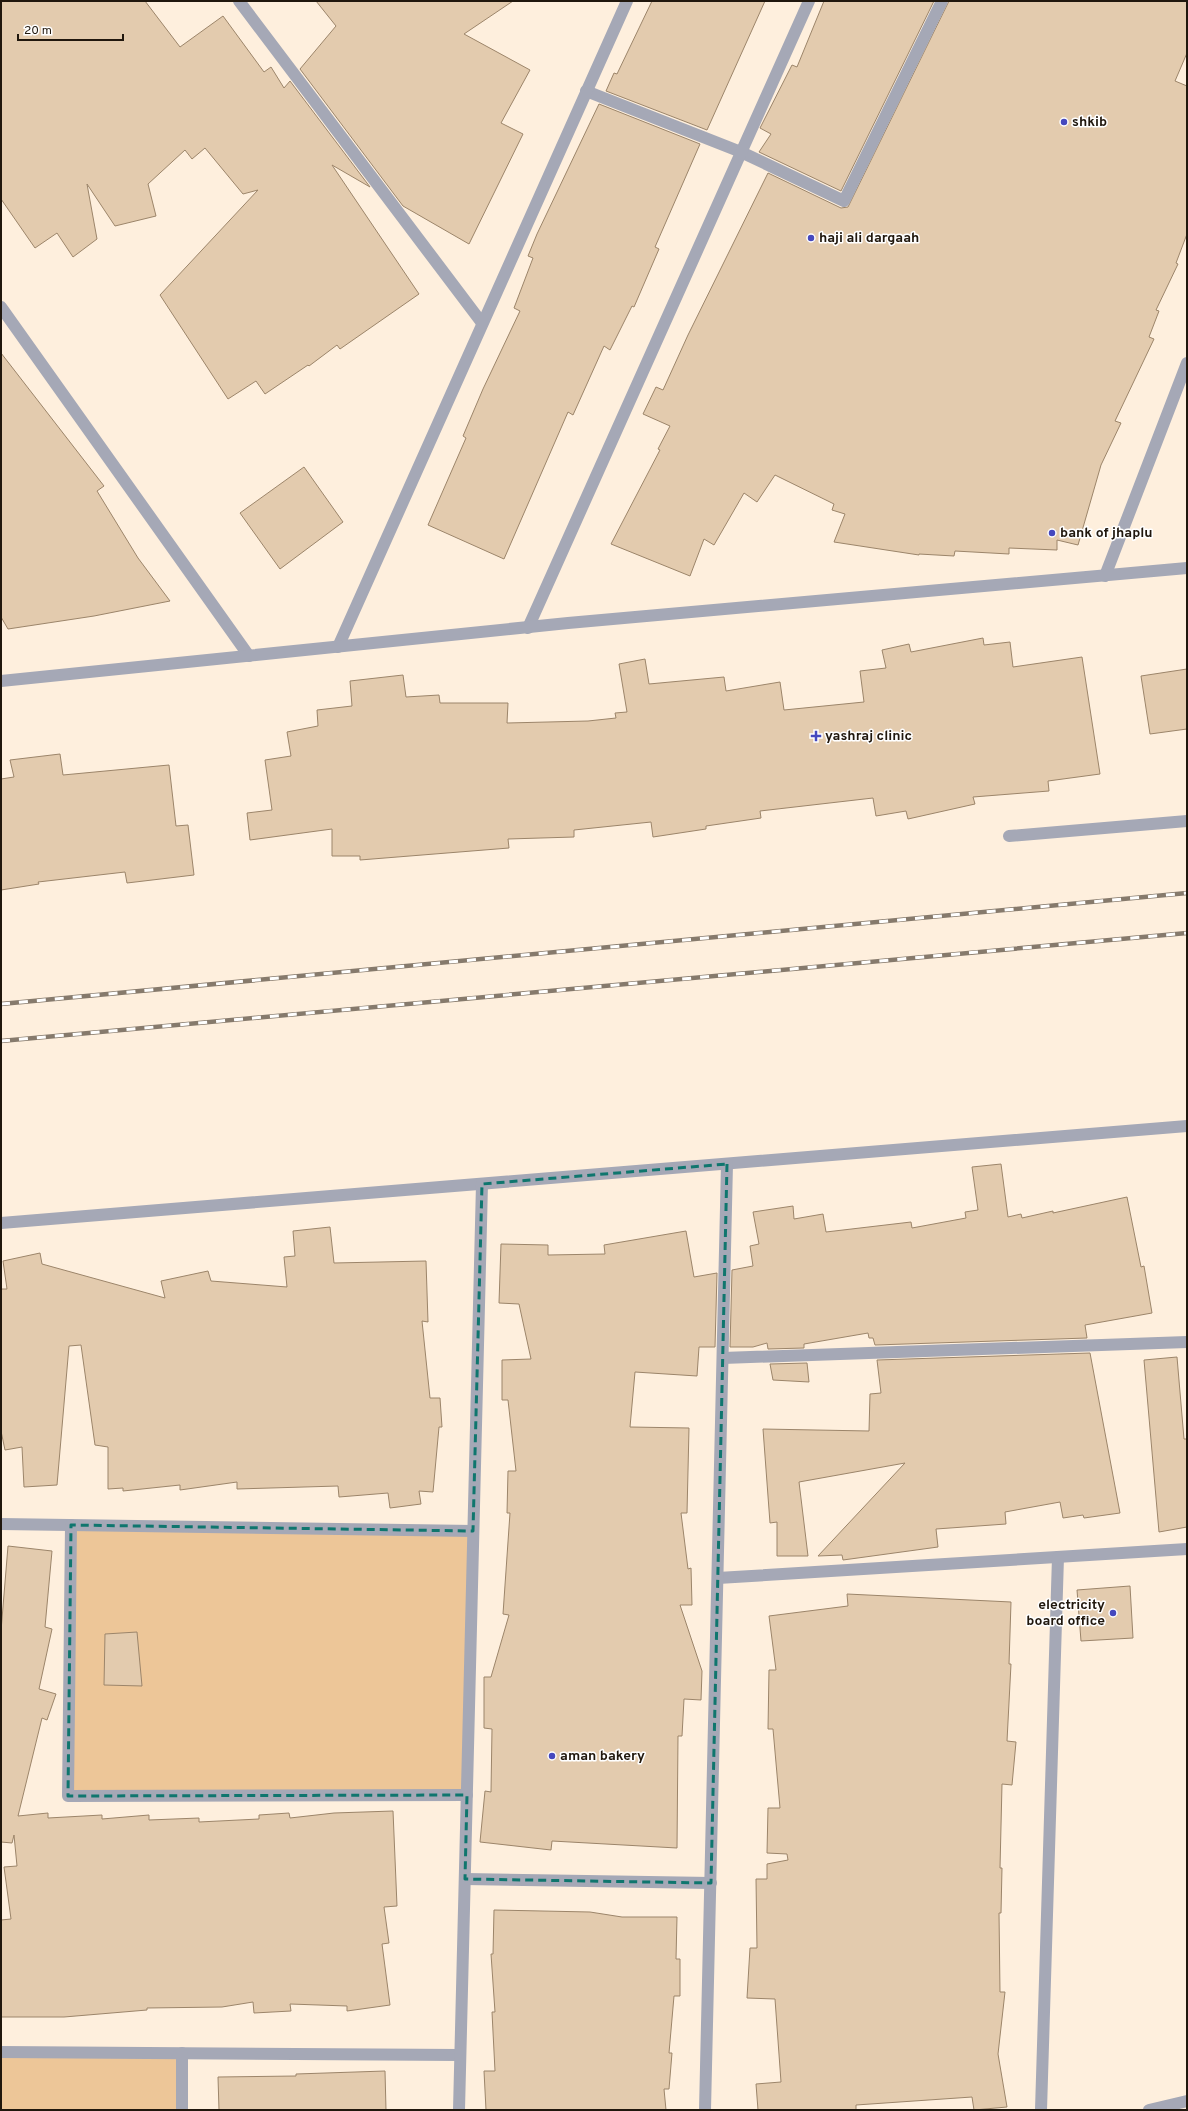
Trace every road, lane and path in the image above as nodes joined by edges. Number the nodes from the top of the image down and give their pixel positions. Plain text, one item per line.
1 (239, 1) edge
2 (626, 1) edge
3 (808, 1) edge
4 (942, 1) edge
5 (586, 91) junction
6 (741, 152) junction
7 (1, 307) edge
8 (482, 324) junction
9 (1187, 363) edge
10 (1187, 568) edge
11 (1105, 576) junction
12 (528, 628) junction
13 (338, 647) junction
14 (249, 656) junction
15 (1, 680) edge
16 (1187, 821) edge
17 (1009, 836) dead end
18 (1187, 1126) edge
19 (727, 1164) junction
20 (482, 1184) junction
21 (1, 1223) edge
22 (1187, 1342) edge
23 (723, 1358) junction
24 (1, 1524) edge
25 (71, 1525) junction
26 (473, 1530) junction
27 (1187, 1549) edge
28 (1058, 1557) junction
29 (718, 1578) junction
30 (467, 1795) junction
31 (465, 1879) junction
32 (711, 1883) junction
33 (1, 2052) edge
34 (182, 2053) junction
35 (460, 2055) junction
36 (1187, 2101) edge
37 (182, 2110) edge
38 (459, 2110) edge
39 (705, 2110) edge
40 (1041, 2110) edge
41 (1149, 2110) edge

1 - 8 street
2 - 5 street
3 - 6 street
4 - 6 street
5 - 6 street
5 - 8 street
6 - 12 street
7 - 14 street
8 - 13 street
9 - 11 street
10 - 11 street
11 - 12 street
12 - 13 street
13 - 14 street
14 - 15 street
16 - 17 street
18 - 19 street
19 - 20 street
19 - 23 street
20 - 21 street
20 - 26 street
22 - 23 street
23 - 29 street
24 - 25 street
25 - 26 street
25 - 30 street
26 - 30 street
27 - 28 street
28 - 29 street
28 - 40 street
29 - 32 street
30 - 31 street
31 - 32 street
31 - 35 street
32 - 39 street
33 - 34 street
34 - 35 street
34 - 37 street
35 - 38 street
36 - 41 street

